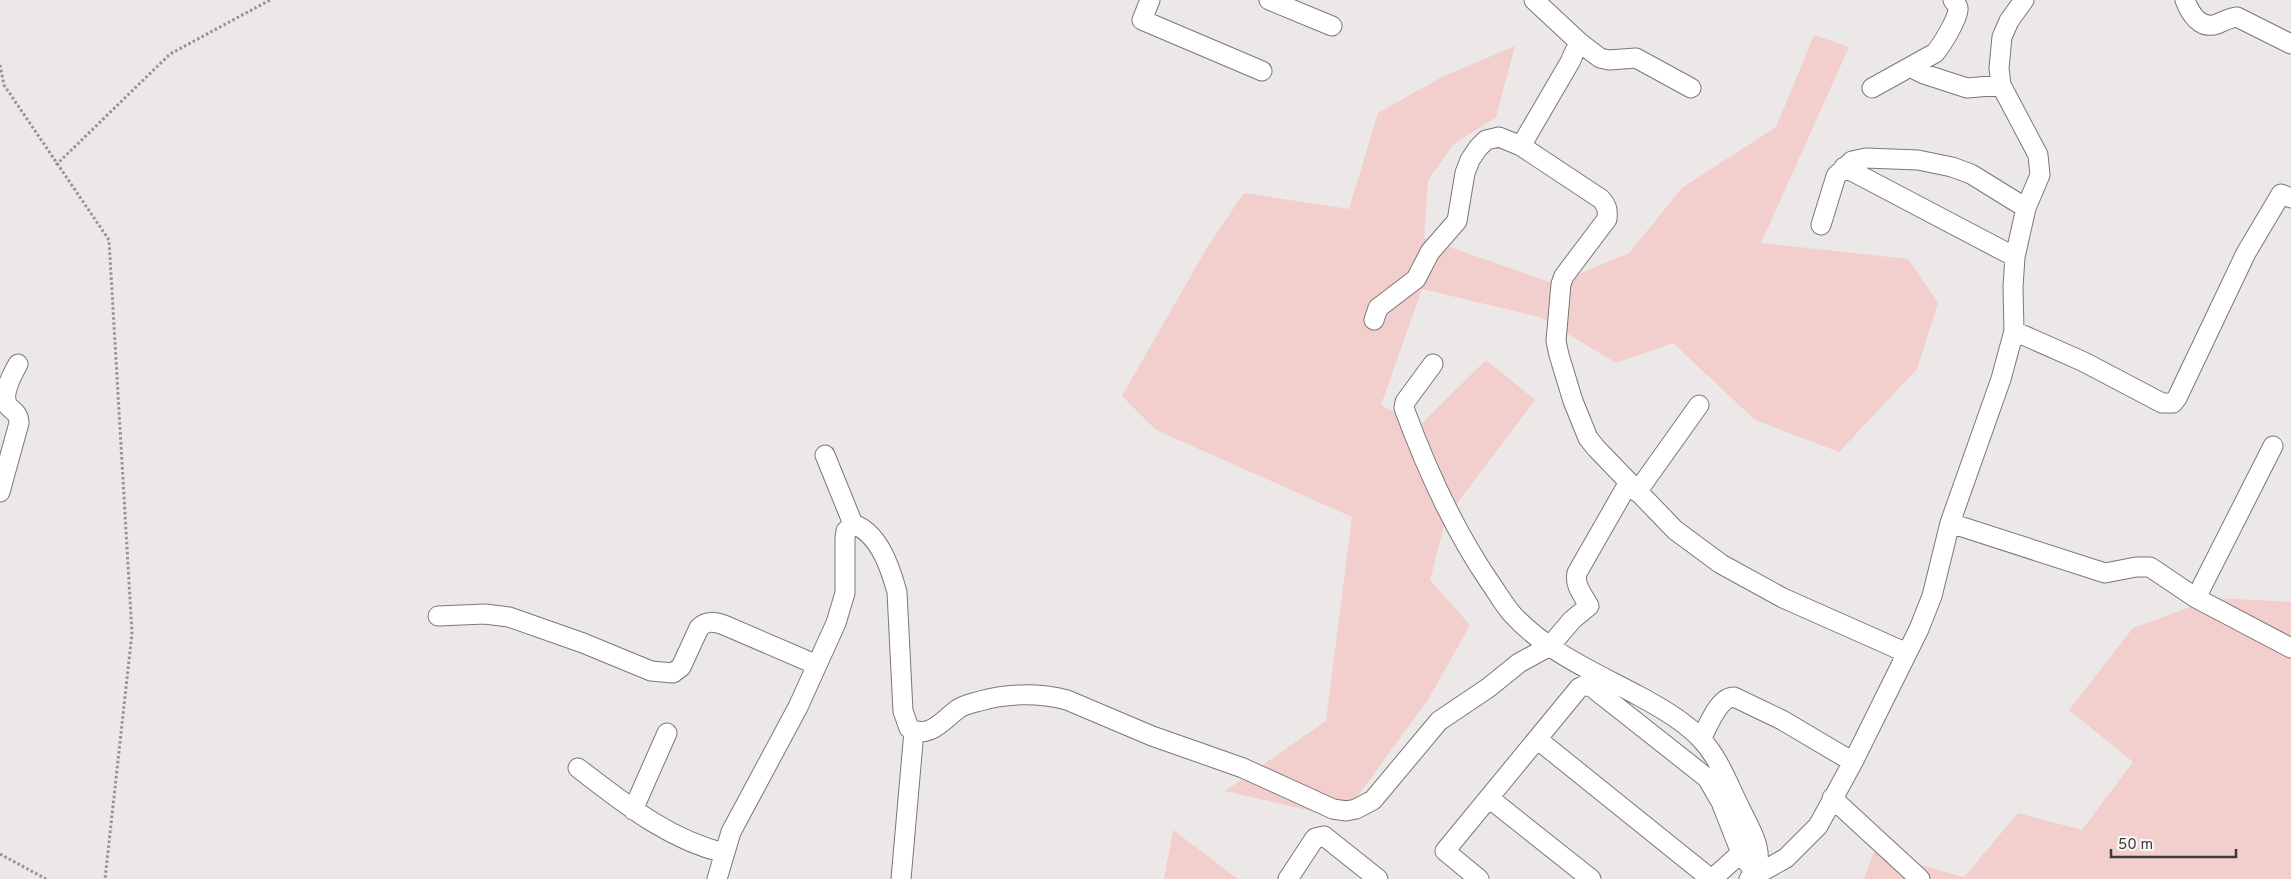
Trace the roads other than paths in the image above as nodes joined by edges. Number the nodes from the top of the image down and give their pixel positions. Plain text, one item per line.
1 (1150, 0) edge
2 (1269, 0) edge
3 (1534, 0) edge
4 (1953, 0) edge
5 (2024, 0) edge
6 (2185, 0) edge
7 (1332, 26) dead end
8 (1579, 42) junction
9 (2291, 44) edge
10 (1910, 68) junction
11 (1262, 71) dead end
12 (2001, 85) junction
13 (1691, 88) dead end
14 (1872, 88) dead end
15 (1521, 146) junction
16 (1844, 167) junction
17 (2291, 198) edge
18 (2026, 208) junction
19 (1821, 225) dead end
20 (2015, 256) junction
21 (1374, 320) dead end
22 (2014, 331) junction
23 (18, 364) dead end
24 (1433, 364) dead end
25 (1699, 405) dead end
26 (2273, 446) dead end
27 (825, 456) dead end
28 (1633, 487) junction
29 (0, 492) edge
30 (1950, 523) junction
31 (853, 524) junction
32 (2196, 598) junction
33 (438, 616) dead end
34 (1550, 646) junction
35 (2291, 648) edge
36 (1907, 653) junction
37 (817, 665) junction
38 (914, 731) junction
39 (668, 733) dead end
40 (1537, 739) junction
41 (1701, 739) junction
42 (1853, 762) junction
43 (578, 768) dead end
44 (1489, 798) junction
45 (1832, 798) junction
46 (633, 810) junction
47 (1741, 852) junction
48 (724, 853) junction
49 (1754, 878) edge
50 (717, 879) edge
51 (901, 879) edge
52 (1288, 879) edge
53 (1378, 879) edge
54 (1479, 879) edge
55 (1591, 879) edge
56 (1711, 879) edge
57 (1920, 879) edge

1 - 11 street
2 - 7 street
3 - 8 street
4 - 10 street
5 - 12 street
6 - 9 street
8 - 13 street
8 - 15 street
10 - 12 street
10 - 14 street
12 - 18 street
15 - 21 street
15 - 28 street
16 - 18 street
16 - 19 street
16 - 20 street
17 - 22 street
18 - 20 street
20 - 22 street
22 - 30 street
23 - 29 street
24 - 34 street
25 - 28 street
26 - 32 street
27 - 31 street
28 - 34 street
28 - 36 street
30 - 32 street
30 - 36 street
31 - 37 street
31 - 38 street
32 - 35 street
33 - 37 street
34 - 38 street
34 - 41 street
36 - 42 street
37 - 48 street
38 - 51 street
39 - 46 street
40 - 44 street
40 - 47 street
40 - 56 street
41 - 42 street
41 - 49 street
42 - 45 street
43 - 46 street
44 - 54 street
44 - 55 street
45 - 49 street
45 - 57 street
46 - 48 street
47 - 49 street
47 - 56 street
48 - 50 street
52 - 53 street

